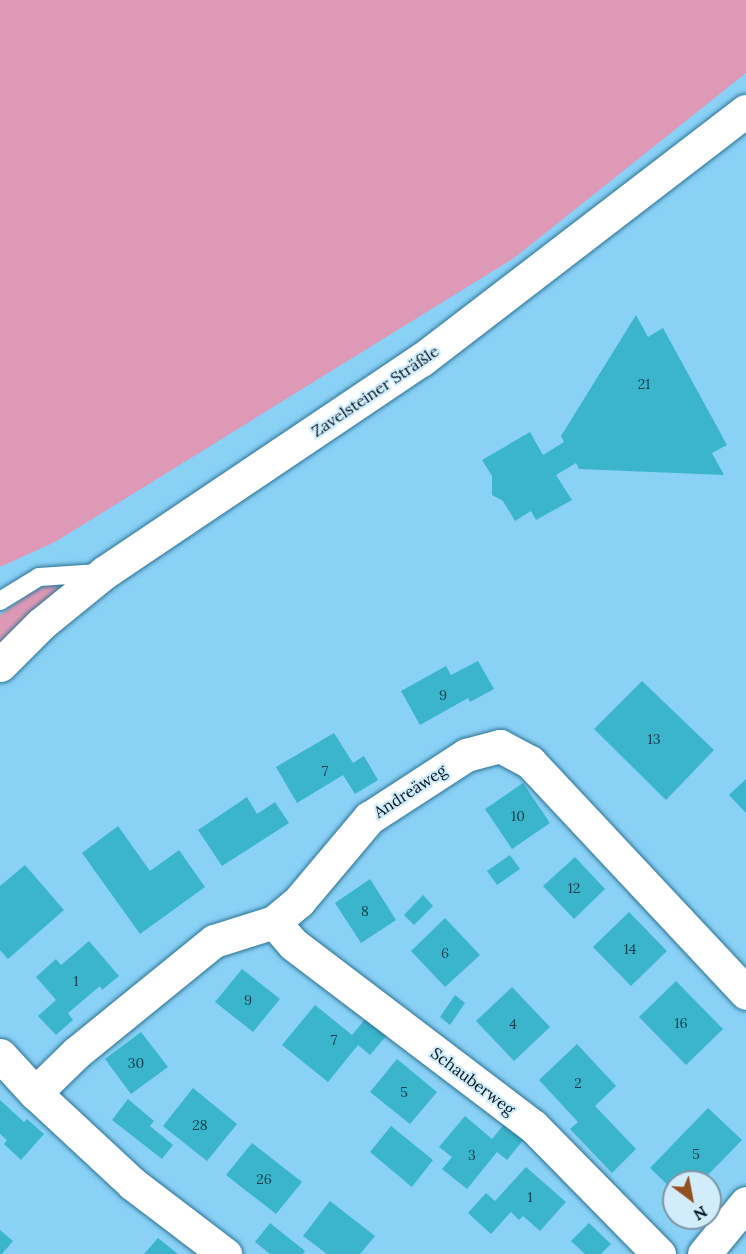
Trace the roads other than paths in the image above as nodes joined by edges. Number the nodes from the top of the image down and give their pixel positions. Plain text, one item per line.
1 (746, 111) edge
2 (105, 572) junction
3 (0, 601) edge
4 (0, 664) edge
5 (274, 922) junction
6 (746, 993) edge
7 (0, 1055) edge
8 (35, 1093) junction
9 (746, 1203) edge
10 (225, 1254) edge
11 (659, 1254) edge
12 (704, 1254) edge

1 - 2 street, Zavelsteiner Sträßle
2 - 3 lane
2 - 4 street, Zavelsteiner Sträßle
5 - 6 street, Andreäweg
5 - 8 street, Andreäweg
5 - 11 street, Schauberweg
7 - 8 street
8 - 10 street
9 - 12 street

